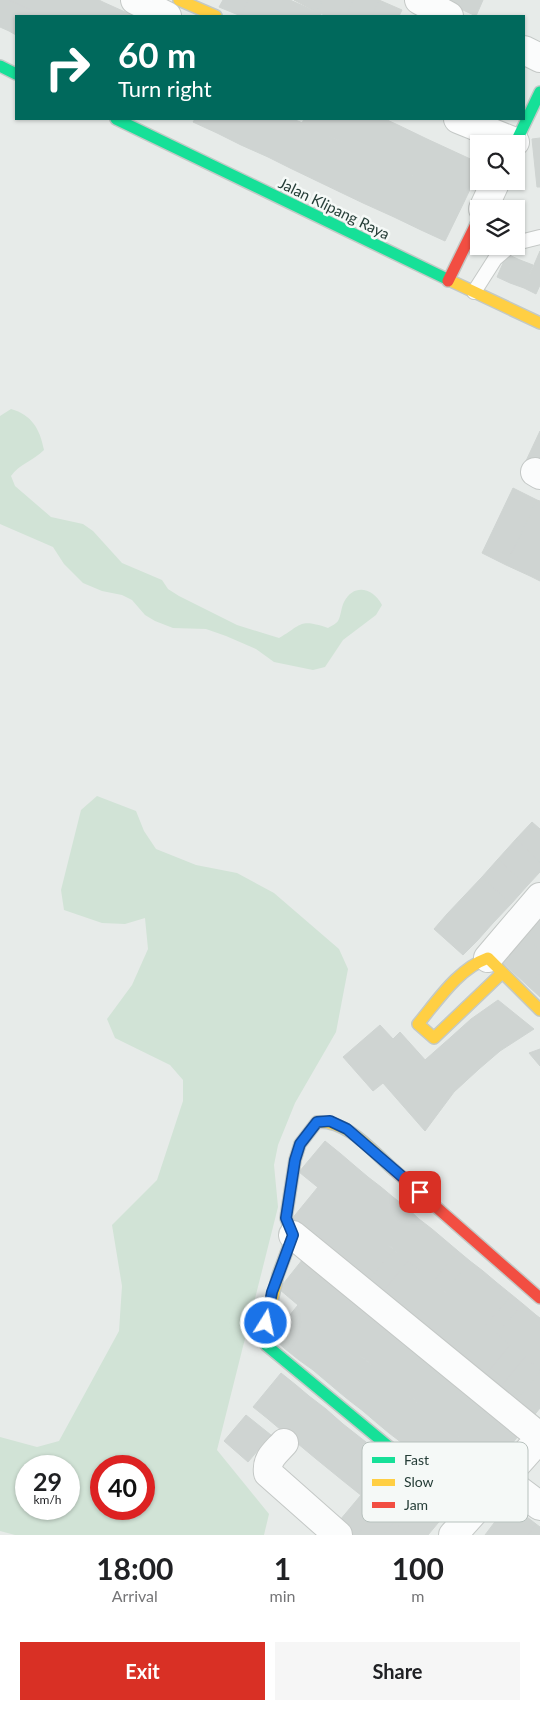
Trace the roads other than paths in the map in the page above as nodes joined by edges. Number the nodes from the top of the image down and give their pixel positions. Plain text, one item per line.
1 (135, 0) edge
2 (179, 0) edge
3 (419, 0) edge
4 (165, 15) edge
5 (168, 15) edge
6 (214, 15) edge
7 (448, 15) edge
8 (525, 50) edge
9 (540, 58) edge
10 (0, 66) edge
11 (15, 74) edge
12 (540, 92) edge
13 (534, 116) edge
14 (120, 120) edge
15 (460, 120) edge
16 (496, 135) edge
17 (521, 135) edge
18 (470, 236) edge
19 (540, 237) edge
20 (525, 241) edge
21 (500, 255) edge
22 (448, 281) junction
23 (474, 292) junction
24 (540, 323) edge
25 (540, 897) edge
26 (495, 966) junction
27 (540, 1010) edge
28 (293, 1235) junction
29 (540, 1298) edge
30 (540, 1438) edge
31 (383, 1442) edge
32 (284, 1443) dead end
33 (528, 1452) edge
34 (528, 1497) edge
35 (540, 1506) edge
36 (463, 1522) edge
37 (338, 1535) edge
38 (452, 1535) edge

1 - 4 street
2 - 5 street
2 - 6 street
3 - 7 street
8 - 9 street
10 - 11 street
12 - 13 street
13 - 17 street
14 - 22 street, Jalan Klipang Raya
15 - 16 street
18 - 22 street
19 - 20 lane
21 - 23 lane
22 - 23 street, Jalan Klipang Raya
23 - 24 street, Jalan Klipang Raya
25 - 26 street
26 - 26 street
26 - 27 street
28 - 29 street
28 - 30 street
28 - 31 street
30 - 33 street
32 - 37 street
34 - 35 street
36 - 38 street

